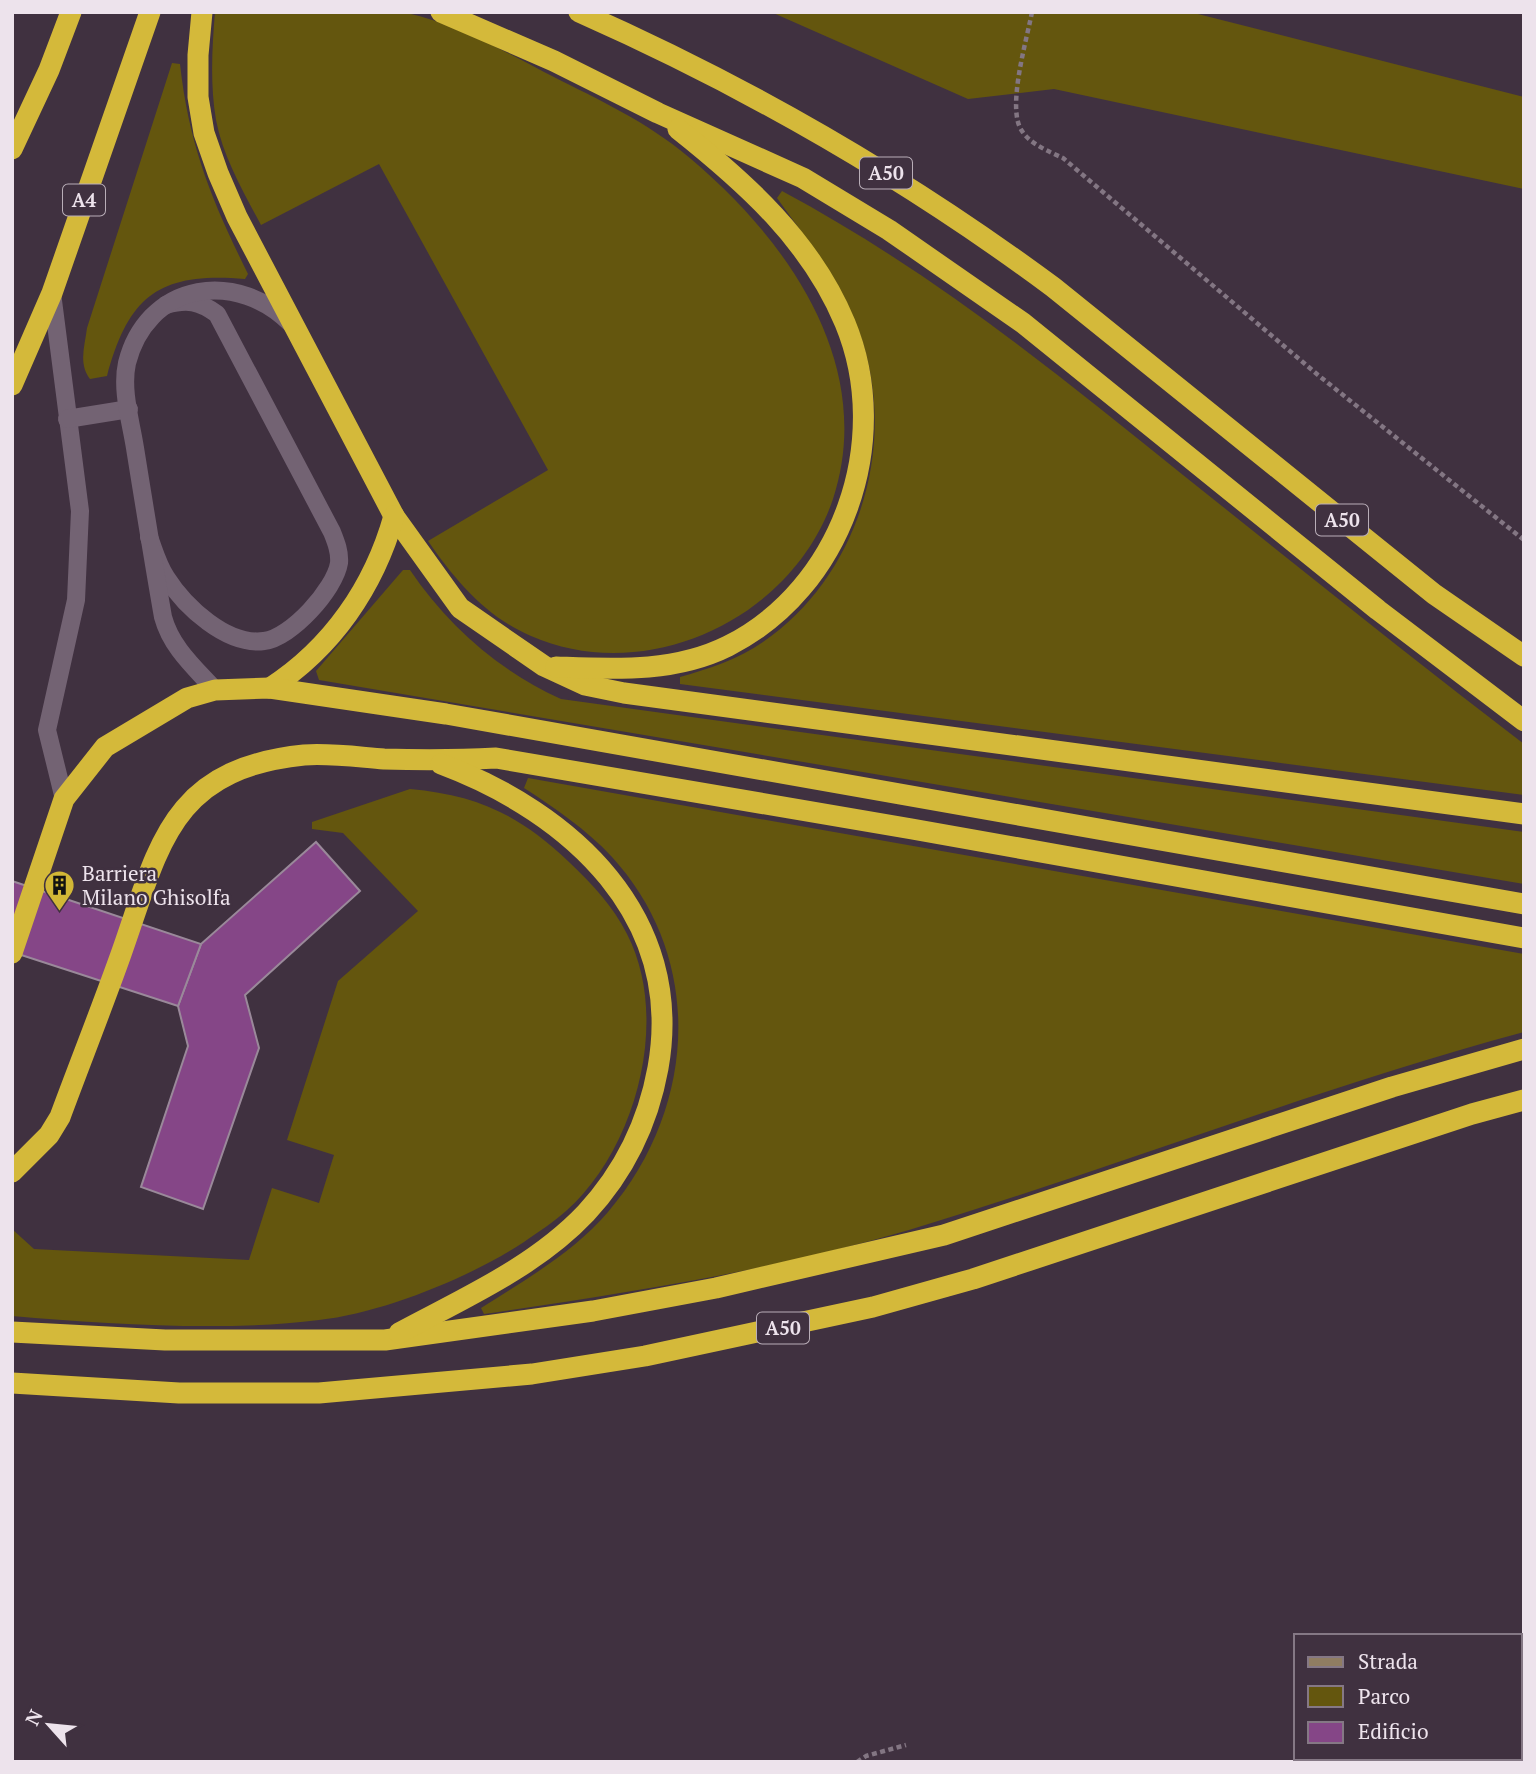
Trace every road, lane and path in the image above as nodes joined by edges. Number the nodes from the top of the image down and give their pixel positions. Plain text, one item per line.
1 (71, 12) edge
2 (150, 12) edge
3 (202, 12) edge
4 (441, 12) edge
5 (579, 12) edge
6 (1032, 12) edge
7 (658, 113) junction
8 (12, 149) edge
9 (52, 293) junction
10 (166, 305) junction
11 (298, 330) junction
12 (12, 385) edge
13 (129, 409) junction
14 (67, 419) junction
15 (394, 516) junction
16 (149, 537) junction
17 (1524, 540) edge
18 (1524, 656) edge
19 (544, 666) junction
20 (270, 688) junction
21 (215, 690) junction
22 (1524, 721) edge
23 (433, 761) junction
24 (64, 799) junction
25 (1524, 814) edge
26 (1524, 904) edge
27 (1524, 939) edge
28 (12, 953) edge
29 (1524, 1049) edge
30 (1524, 1100) edge
31 (12, 1172) edge
32 (12, 1332) edge
33 (385, 1340) junction
34 (12, 1383) edge
35 (905, 1745) dead end
36 (857, 1762) edge

1 - 8 highway
2 - 9 highway, A4
3 - 11 highway
4 - 7 highway
5 - 18 highway, A50
6 - 17 path
7 - 19 highway
7 - 22 highway
9 - 12 highway, A4
9 - 14 lane
10 - 11 lane
10 - 13 lane
10 - 16 lane
11 - 15 highway
13 - 14 lane
13 - 16 lane
14 - 24 lane
15 - 19 highway
15 - 20 highway
16 - 21 lane
19 - 25 highway
20 - 21 highway
20 - 26 highway
21 - 24 highway
23 - 27 highway
23 - 31 highway
23 - 33 highway
24 - 28 highway
29 - 33 highway
30 - 34 highway, A50
32 - 33 highway
35 - 36 path

